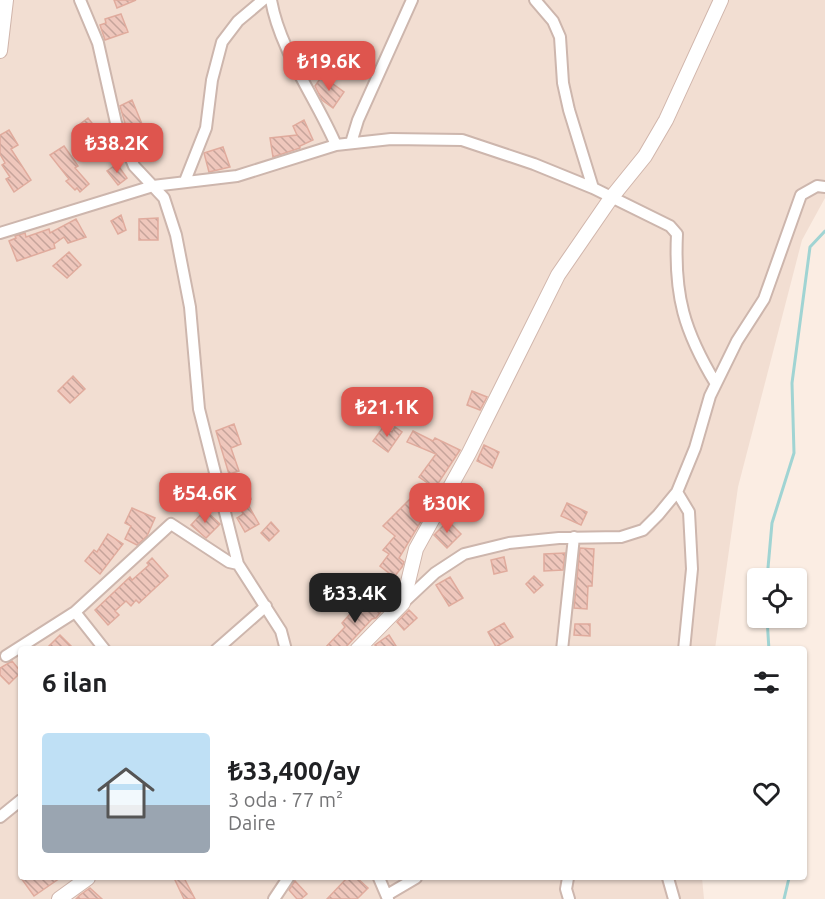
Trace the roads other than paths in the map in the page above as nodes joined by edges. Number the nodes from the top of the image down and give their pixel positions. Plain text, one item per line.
1 (6, 0) edge
2 (80, 0) edge
3 (263, 0) edge
4 (271, 0) edge
5 (412, 0) edge
6 (535, 0) edge
7 (721, 0) edge
8 (0, 51) edge
9 (351, 143) junction
10 (336, 145) junction
11 (185, 181) junction
12 (824, 184) edge
13 (153, 186) junction
14 (593, 188) junction
15 (611, 198) junction
16 (0, 233) edge
17 (716, 384) junction
18 (677, 492) junction
19 (574, 537) junction
20 (238, 564) junction
21 (403, 603) junction
22 (266, 606) junction
23 (75, 612) junction
24 (22, 646) edge
25 (102, 646) edge
26 (221, 646) edge
27 (285, 646) edge
28 (361, 646) edge
29 (562, 646) edge
30 (684, 646) edge
31 (18, 648) edge
32 (6, 656) dead end
33 (18, 802) edge
34 (0, 816) edge
35 (85, 880) edge
36 (287, 880) edge
37 (380, 880) edge
38 (413, 880) edge
39 (568, 880) edge
40 (669, 880) edge
41 (387, 897) edge
42 (59, 899) edge
43 (274, 899) edge
44 (569, 899) edge
45 (674, 899) edge

1 - 8 street
2 - 13 street
3 - 11 street
4 - 10 street
5 - 9 street
6 - 14 street
7 - 15 street
9 - 10 street
9 - 14 street
10 - 11 street
11 - 13 street
12 - 17 street
13 - 16 street
13 - 20 street
14 - 15 street
15 - 17 street
15 - 21 street
17 - 18 street
18 - 19 street
18 - 30 street
19 - 21 street
19 - 29 street
20 - 22 street
20 - 23 street
21 - 28 street
22 - 26 street
22 - 27 street
23 - 24 street
23 - 25 street
31 - 32 street
33 - 34 street
35 - 42 street
36 - 43 street
37 - 41 street
38 - 41 street
39 - 44 street
40 - 45 street

